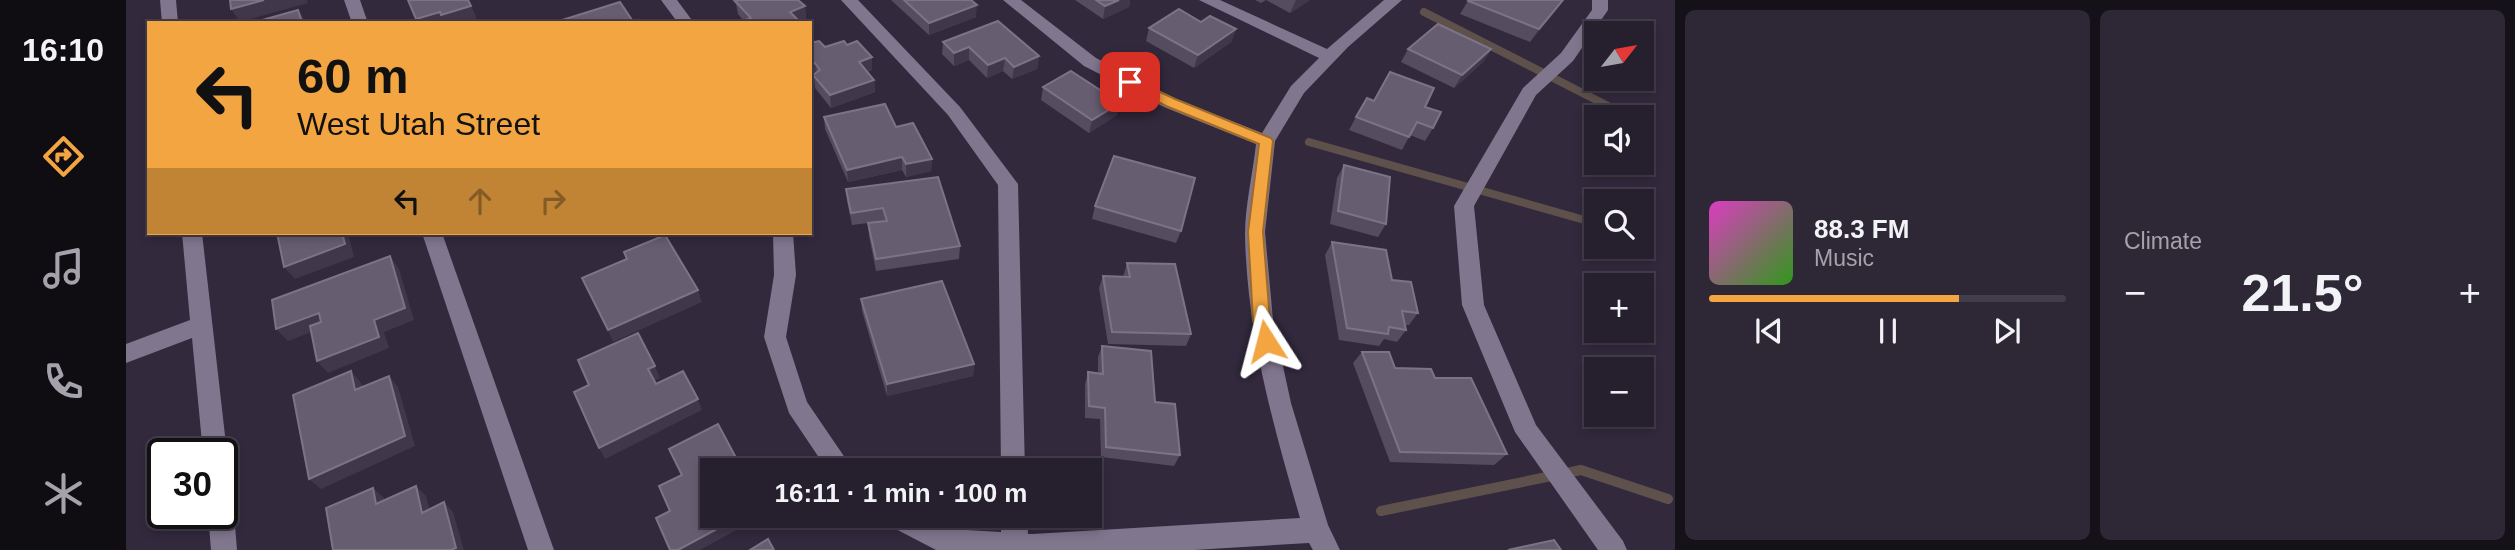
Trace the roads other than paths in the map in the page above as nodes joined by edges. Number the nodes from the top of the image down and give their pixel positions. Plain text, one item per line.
1 (168, 0) edge
2 (352, 0) edge
3 (669, 0) edge
4 (849, 0) edge
5 (1011, 0) edge
6 (1207, 0) edge
7 (1600, 0) edge
8 (1389, 1) edge
9 (170, 21) edge
10 (359, 21) edge
11 (685, 21) edge
12 (1329, 56) junction
13 (1266, 141) junction
14 (192, 235) edge
15 (433, 235) edge
16 (783, 235) edge
17 (202, 326) junction
18 (126, 354) edge
19 (213, 438) edge
20 (833, 458) edge
21 (1013, 458) edge
22 (917, 528) edge
23 (1014, 528) edge
24 (222, 529) edge
25 (1322, 540) edge
26 (946, 546) edge
27 (1015, 546) junction
28 (224, 550) edge
29 (541, 550) edge
30 (1614, 550) edge

1 - 9 street
2 - 10 street
3 - 11 street
4 - 21 street
5 - 13 street
6 - 12 street
7 - 30 street
8 - 12 street
12 - 13 street
13 - 25 street
14 - 17 street
15 - 29 street
16 - 20 street
17 - 18 street
17 - 19 street
22 - 26 street
23 - 27 street
24 - 28 street
25 - 27 street
26 - 27 street

